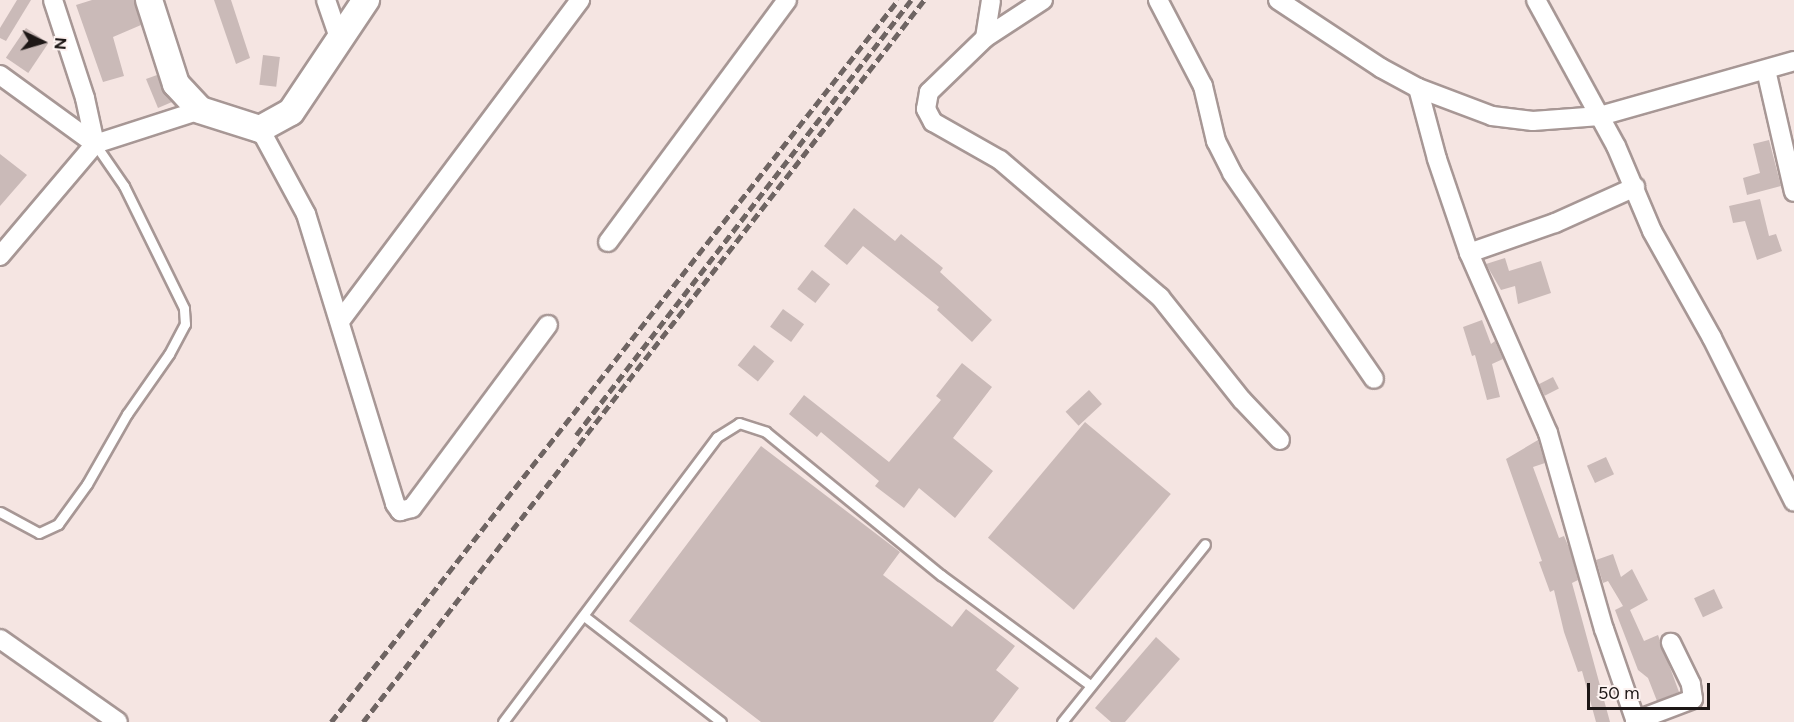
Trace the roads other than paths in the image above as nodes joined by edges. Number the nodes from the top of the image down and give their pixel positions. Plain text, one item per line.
1 (53, 0) edge
2 (149, 0) edge
3 (326, 0) edge
4 (366, 0) edge
5 (580, 0) edge
6 (787, 0) edge
7 (991, 0) edge
8 (1043, 0) edge
9 (1158, 0) edge
10 (1278, 0) edge
11 (1536, 0) edge
12 (339, 38) junction
13 (985, 38) junction
14 (1794, 61) edge
15 (1766, 70) junction
16 (0, 75) edge
17 (1418, 88) junction
18 (200, 110) junction
19 (1600, 116) junction
20 (260, 129) junction
21 (95, 144) junction
22 (1635, 187) junction
23 (1794, 192) edge
24 (608, 242) dead end
25 (1469, 254) junction
26 (0, 256) edge
27 (340, 321) junction
28 (548, 326) dead end
29 (1374, 379) dead end
30 (1280, 440) dead end
31 (1794, 502) edge
32 (0, 512) edge
33 (1205, 544) dead end
34 (584, 616) junction
35 (0, 639) edge
36 (1671, 643) dead end
37 (1090, 685) junction
38 (1636, 721) edge
39 (118, 722) edge
40 (502, 722) edge
41 (721, 722) edge
42 (1062, 722) edge

1 - 21 street
2 - 18 street
3 - 12 street
4 - 12 street
5 - 27 street
6 - 24 street
7 - 13 street
8 - 13 street
9 - 29 street
10 - 17 street
11 - 19 street
12 - 20 street
13 - 30 street
14 - 15 street
15 - 19 street
15 - 23 street
16 - 21 street
17 - 19 street
17 - 25 street
18 - 20 street
18 - 21 street
19 - 22 street
20 - 27 street
21 - 26 street
21 - 32 lane
22 - 25 street
22 - 31 street
25 - 38 street
27 - 28 street
33 - 37 lane
34 - 37 lane
34 - 40 lane
34 - 41 lane
35 - 39 street
36 - 38 street
37 - 42 lane

